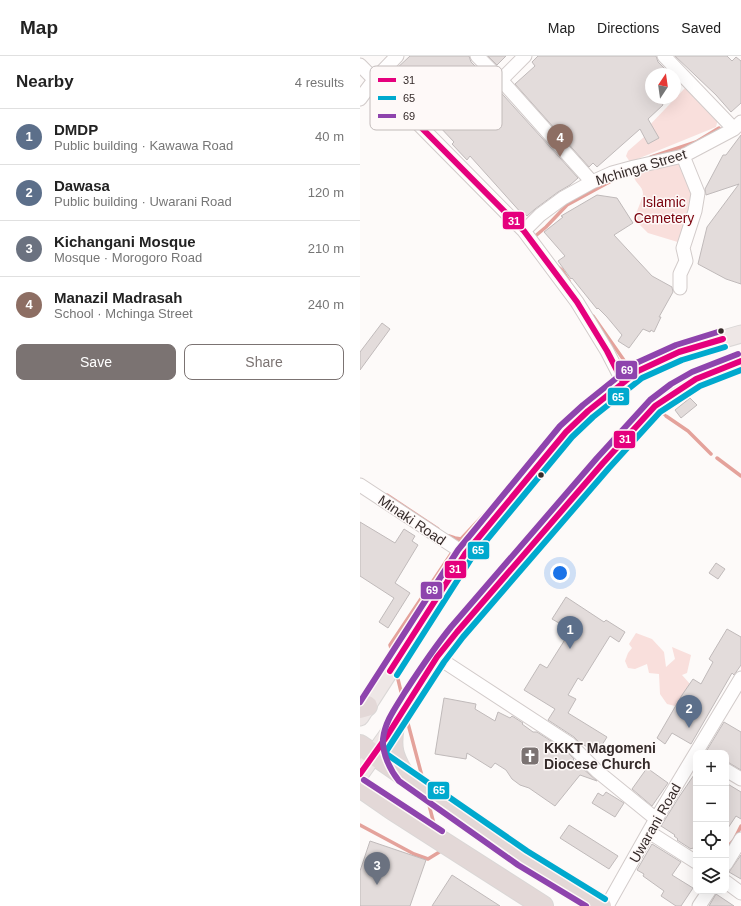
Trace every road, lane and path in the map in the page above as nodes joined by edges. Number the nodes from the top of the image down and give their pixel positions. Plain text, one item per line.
1 (397, 56) edge
2 (477, 56) edge
3 (526, 56) edge
4 (664, 56) edge
5 (360, 65) edge
6 (388, 66) edge
7 (487, 66) edge
8 (370, 76) edge
9 (502, 79) edge
10 (502, 81) edge
11 (370, 87) edge
12 (360, 99) edge
13 (737, 126) edge
14 (424, 130) edge
15 (683, 156) junction
16 (592, 182) junction
17 (524, 231) junction
18 (680, 288) dead end
19 (741, 334) edge
20 (741, 361) edge
21 (623, 382) junction
22 (360, 485) edge
23 (465, 554) junction
24 (436, 657) junction
25 (741, 678) edge
26 (362, 710) edge
27 (394, 726) junction
28 (367, 750) edge
29 (698, 750) edge
30 (693, 758) edge
31 (729, 772) edge
32 (360, 774) edge
33 (404, 775) junction
34 (741, 779) edge
35 (360, 787) edge
36 (360, 805) edge
37 (393, 810) junction
38 (656, 819) junction
39 (649, 832) junction
40 (741, 839) edge
41 (729, 859) edge
42 (693, 860) edge
43 (729, 884) edge
44 (741, 893) edge
45 (707, 894) edge
46 (536, 904) edge
47 (601, 906) edge
48 (607, 906) edge
49 (699, 906) edge

1 - 6 street
2 - 7 street
3 - 9 street
4 - 13 street
5 - 8 street
10 - 16 street
11 - 12 street
13 - 15 street, Mchinga Street
14 - 17 street
15 - 16 street, Mchinga Street
15 - 18 street
16 - 17 street, Mchinga Street
17 - 21 street
19 - 21 main road
20 - 24 main road
21 - 23 main road
22 - 23 street, Minaki Road
23 - 26 main road
24 - 27 main road
24 - 38 street
25 - 29 street, Uwarani Road
27 - 28 main road
27 - 33 highway
28 - 32 main road
28 - 33 highway
30 - 38 street, Uwarani Road
31 - 34 street
33 - 47 highway
35 - 37 highway
36 - 37 highway
37 - 46 highway
38 - 39 street, Uwarani Road
39 - 42 street
39 - 48 street, Uwarani Road
40 - 41 street
43 - 44 street
45 - 49 street

